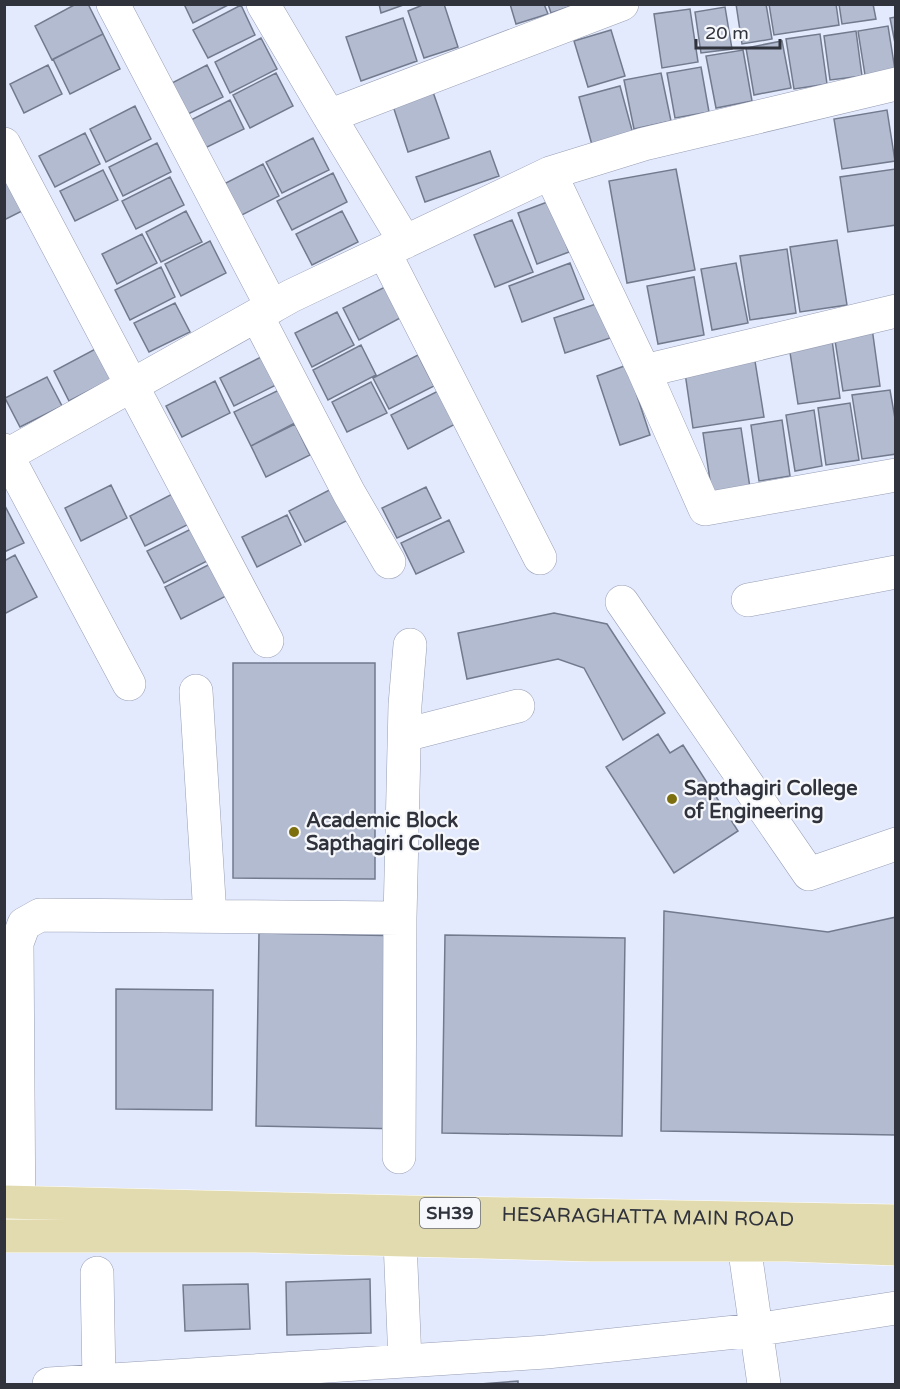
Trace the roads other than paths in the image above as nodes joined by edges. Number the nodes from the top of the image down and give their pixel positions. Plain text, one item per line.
1 (113, 4) edge
2 (263, 4) edge
3 (622, 4) edge
4 (896, 84) edge
5 (329, 116) junction
6 (4, 144) edge
7 (550, 173) junction
8 (394, 247) junction
9 (896, 311) edge
10 (264, 312) junction
11 (644, 371) junction
12 (132, 386) junction
13 (5, 454) edge
14 (896, 475) edge
15 (540, 558) dead end
16 (388, 562) dead end
17 (896, 572) edge
18 (748, 600) dead end
19 (622, 603) dead end
20 (267, 641) dead end
21 (410, 645) dead end
22 (129, 684) dead end
23 (196, 691) dead end
24 (518, 706) dead end
25 (405, 735) junction
26 (896, 844) edge
27 (210, 916) junction
28 (400, 918) junction
29 (399, 1156) dead end
30 (11, 1202) edge
31 (896, 1221) edge
32 (12, 1236) edge
33 (400, 1240) junction
34 (744, 1245) junction
35 (896, 1249) edge
36 (97, 1273) dead end
37 (896, 1308) edge
38 (755, 1330) junction
39 (405, 1361) junction
40 (99, 1381) junction
41 (49, 1384) edge
42 (764, 1384) edge

1 - 10 street
2 - 5 street
3 - 5 street
4 - 7 street
5 - 8 street
6 - 12 street
7 - 8 street
7 - 11 street
8 - 10 street
8 - 15 street
9 - 11 street
10 - 12 street
10 - 16 street
11 - 14 street
12 - 13 street
12 - 20 street
13 - 22 street
17 - 18 street
19 - 26 street
21 - 25 street
23 - 27 street
24 - 25 street
25 - 28 street
27 - 28 street
27 - 30 street
28 - 29 street
30 - 31 main road, HESARAGHATTA MAIN ROAD / SH39
30 - 32 street
32 - 33 main road, HESARAGHATTA MAIN ROAD
33 - 34 main road, HESARAGHATTA MAIN ROAD
33 - 39 street
34 - 35 main road, HESARAGHATTA MAIN ROAD
34 - 38 street
36 - 40 street
37 - 38 street
38 - 39 street
38 - 42 street
39 - 40 street
40 - 41 street

